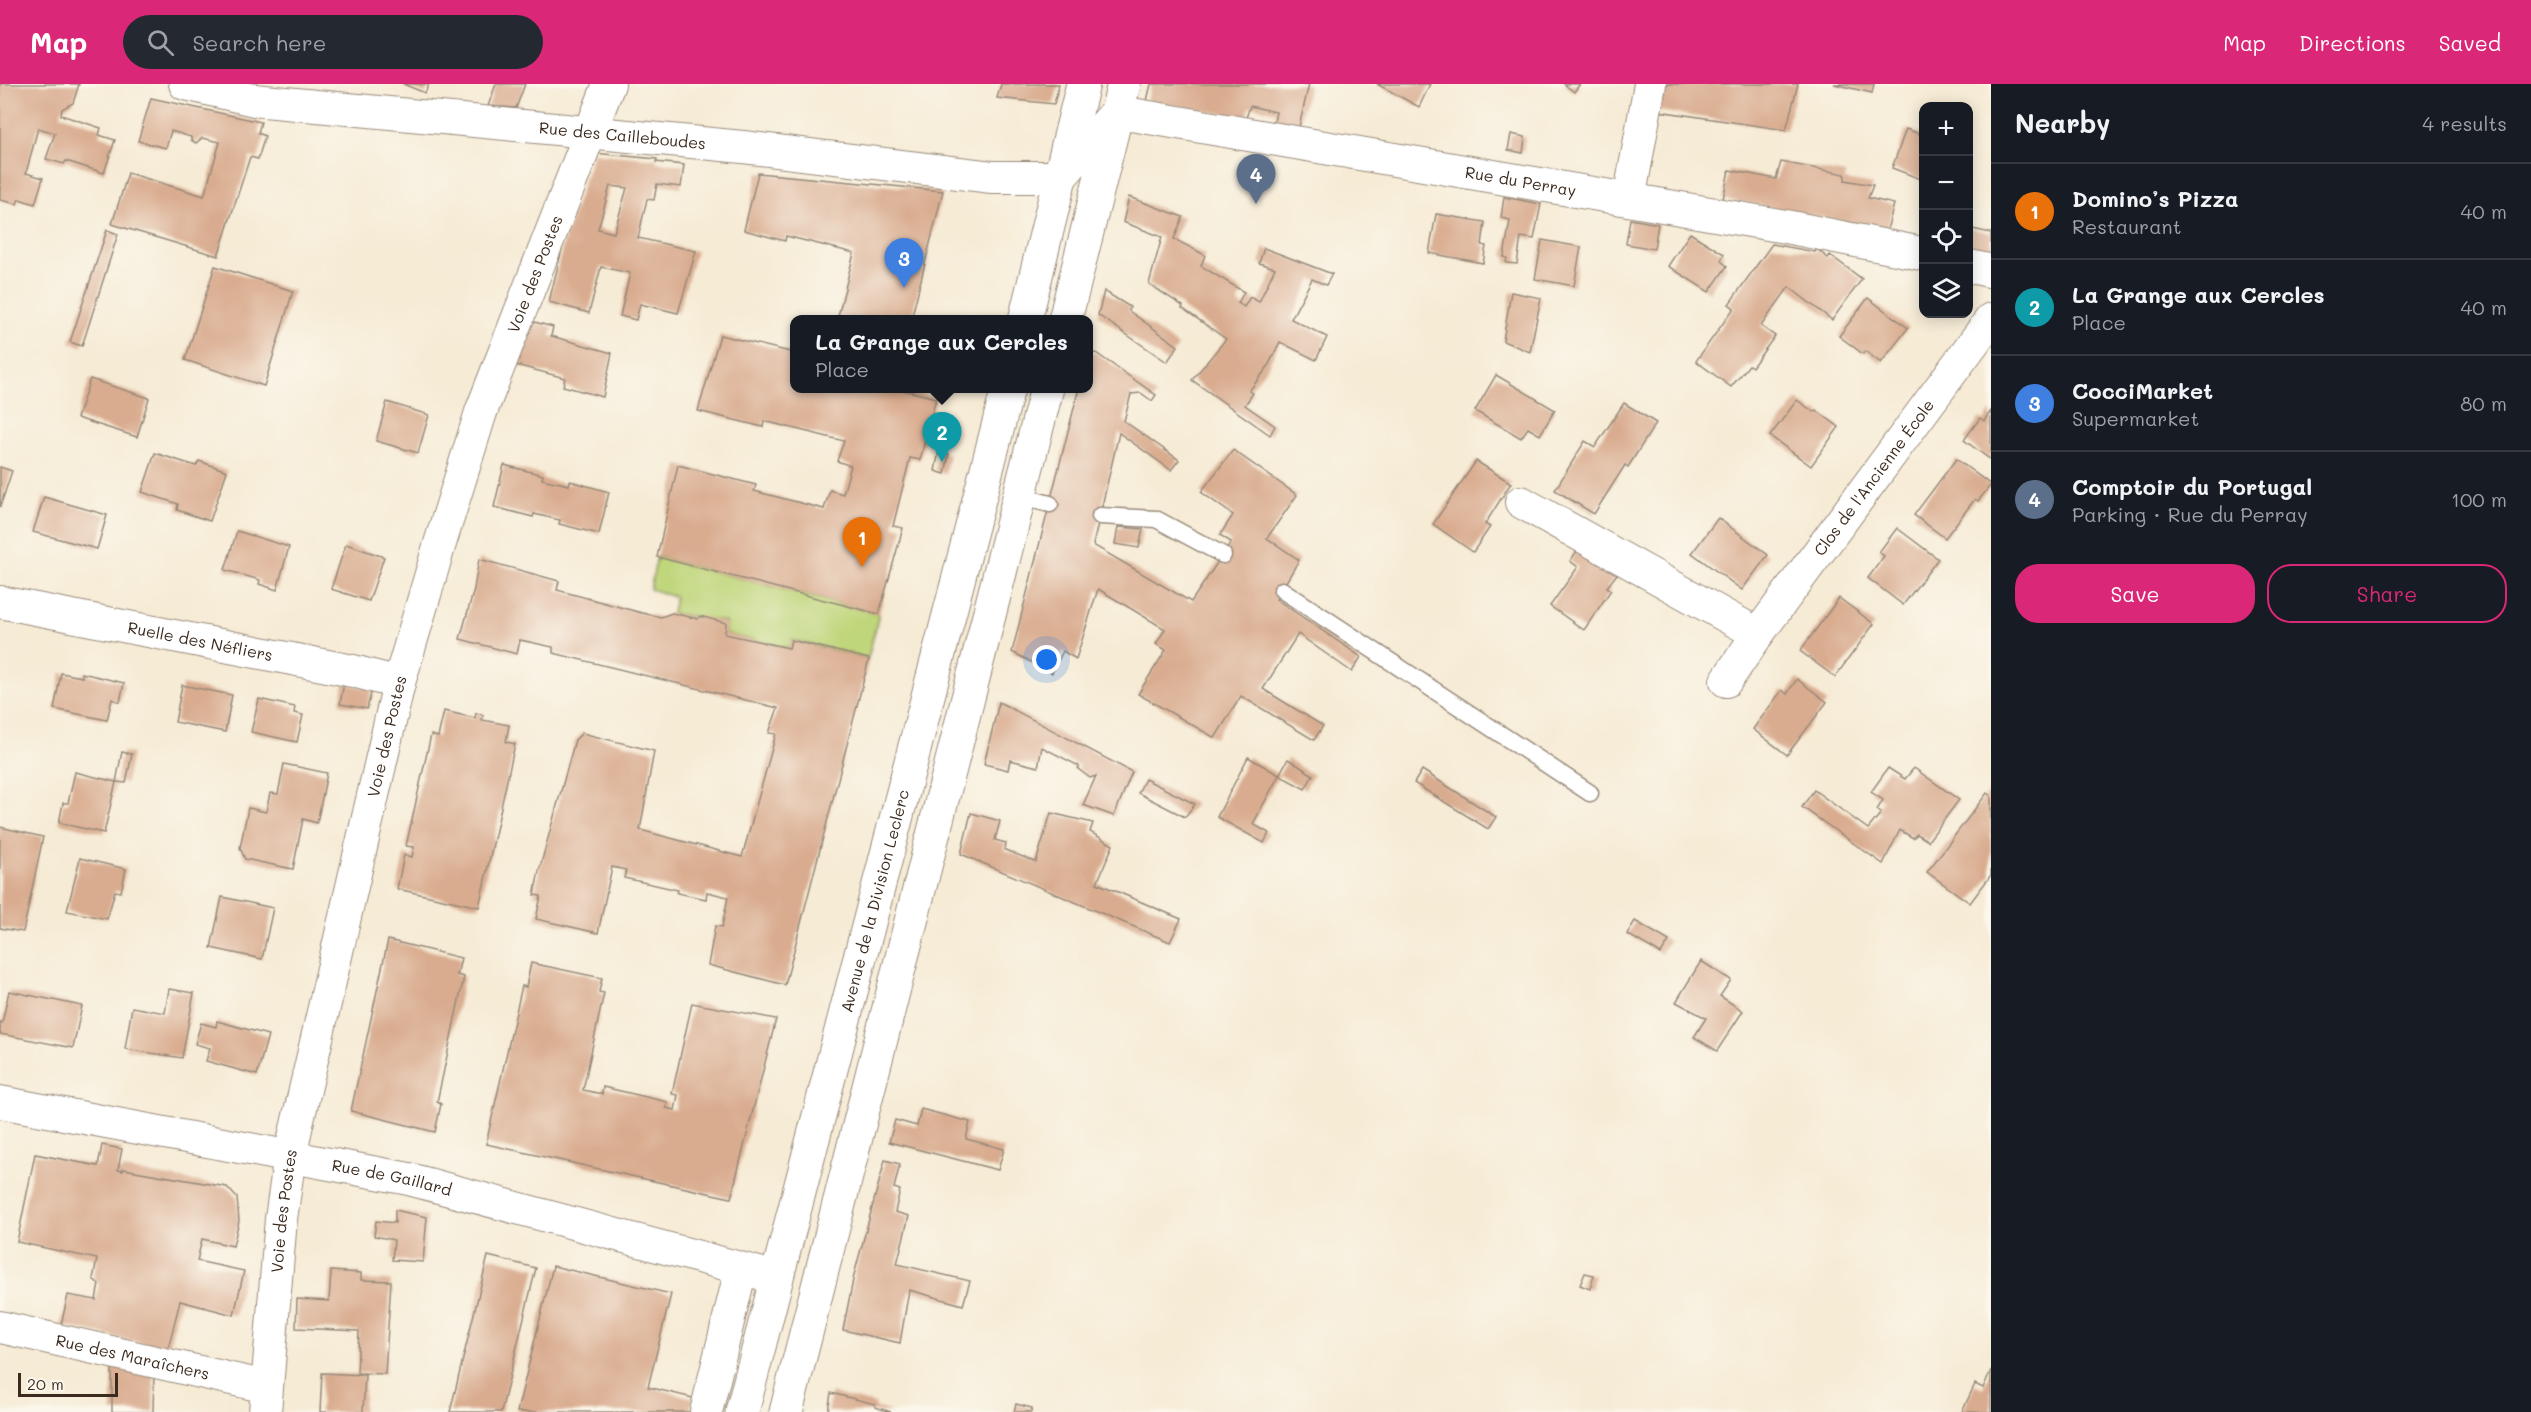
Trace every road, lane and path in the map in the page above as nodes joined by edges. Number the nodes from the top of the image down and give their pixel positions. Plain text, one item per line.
1 (185, 84) edge
2 (609, 84) edge
3 (1083, 84) edge
4 (1650, 84) edge
5 (1121, 98) edge
6 (588, 134) junction
7 (1060, 177) junction
8 (1629, 200) junction
9 (1919, 253) edge
10 (1973, 267) edge
11 (1991, 271) edge
12 (1025, 315) edge
13 (1066, 315) edge
14 (1991, 319) edge
15 (1007, 393) edge
16 (1046, 393) edge
17 (1521, 502) dead end
18 (1100, 516) dead end
19 (1223, 555) dead end
20 (1282, 590) dead end
21 (0, 602) edge
22 (1758, 634) junction
23 (1726, 681) dead end
24 (399, 683) junction
25 (1590, 793) dead end
26 (0, 1102) edge
27 (290, 1155) junction
28 (741, 1269) junction
29 (777, 1278) junction
30 (0, 1327) edge
31 (266, 1399) edge
32 (706, 1412) edge
33 (742, 1412) edge
34 (786, 1412) edge

1 - 6 street, Rue des Cailleboudes
2 - 6 street, Voie des Postes
3 - 7 main road
4 - 8 street
5 - 7 main road
5 - 8 main road, Rue du Perray
5 - 13 main road
6 - 7 street, Rue des Cailleboudes
6 - 24 street, Voie des Postes
7 - 12 main road
8 - 9 main road, Rue du Perray
10 - 11 main road
14 - 22 street, Clos de l'Ancienne École
15 - 29 main road, Avenue de la Division Leclerc
16 - 34 main road
17 - 22 street
18 - 19 lane
20 - 25 lane
21 - 24 street, Ruelle des Néfliers
22 - 23 street, Clos de l'Ancienne École
24 - 27 street, Voie des Postes
26 - 27 street, Rue de Gaillard
27 - 28 street, Rue de Gaillard
27 - 31 street, Voie des Postes
28 - 29 street, Rue de Gaillard
28 - 32 street
29 - 33 main road, Avenue de la Division Leclerc
30 - 31 street, Rue des Maraîchers

